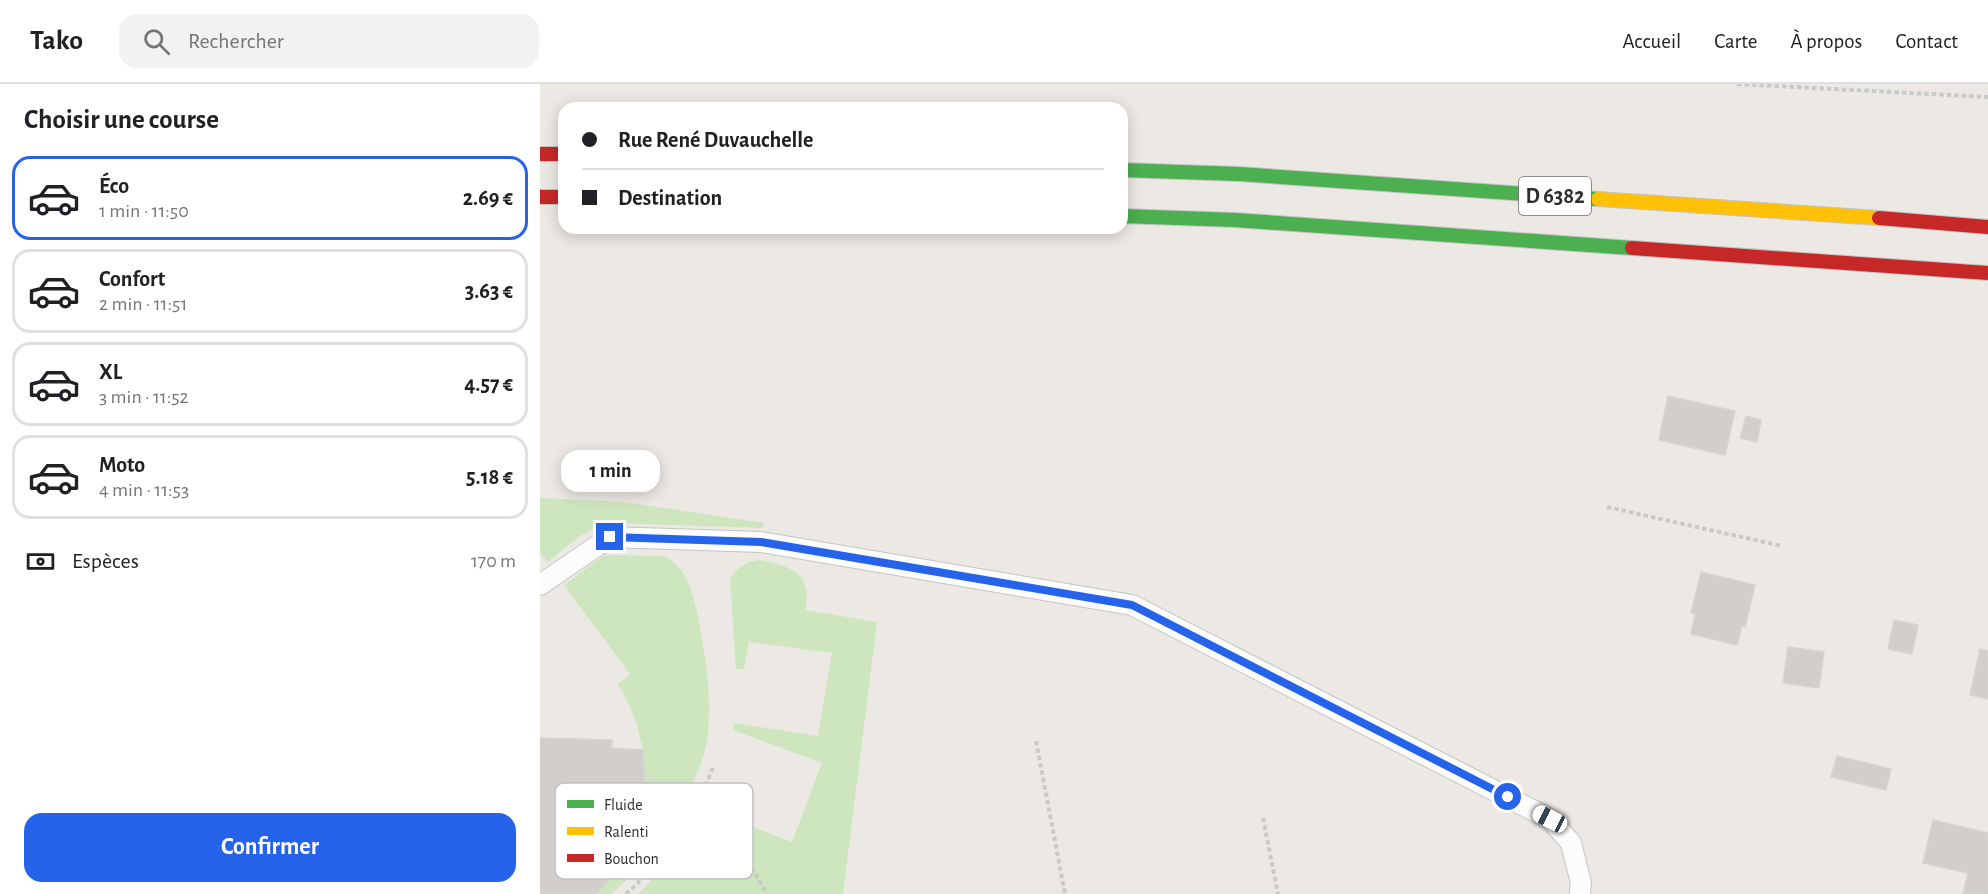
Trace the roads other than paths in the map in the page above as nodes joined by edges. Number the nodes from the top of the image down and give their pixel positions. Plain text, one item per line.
1 (540, 154) edge
2 (558, 154) edge
3 (1128, 170) edge
4 (540, 197) edge
5 (558, 197) edge
6 (1128, 216) edge
7 (1988, 227) edge
8 (1988, 273) edge
9 (540, 585) edge
10 (1580, 894) edge

1 - 2 highway
3 - 7 highway, D 6382
4 - 5 highway
6 - 8 highway, D 6382
9 - 10 lane

